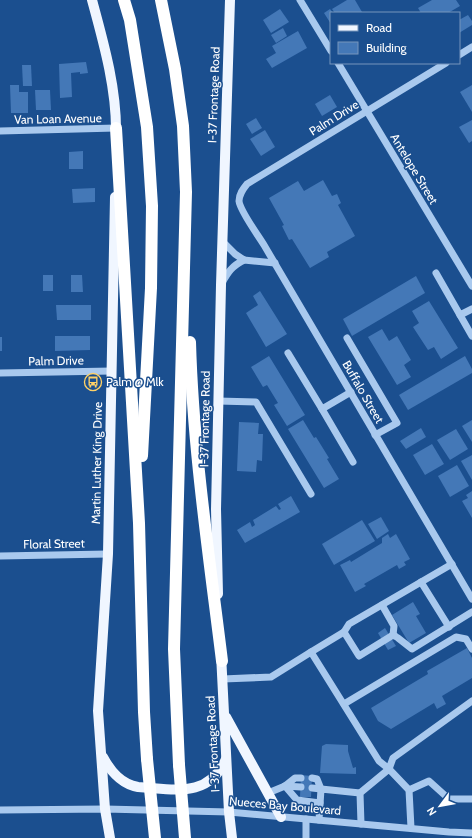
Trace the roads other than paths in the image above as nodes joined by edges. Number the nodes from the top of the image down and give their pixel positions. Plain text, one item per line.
1 (92, 0) edge
2 (124, 0) edge
3 (161, 0) edge
4 (230, 0) edge
5 (300, 0) edge
6 (472, 47) edge
7 (330, 49) edge
8 (460, 54) edge
9 (339, 64) edge
10 (444, 64) edge
11 (366, 111) junction
12 (116, 128) junction
13 (0, 131) edge
14 (240, 196) joint
15 (222, 241) junction
16 (186, 243) junction
17 (244, 260) junction
18 (275, 263) junction
19 (436, 273) dead end
20 (221, 285) junction
21 (472, 286) edge
22 (472, 309) edge
23 (460, 315) junction
24 (472, 336) edge
25 (347, 338) dead end
26 (288, 353) dead end
27 (112, 371) junction
28 (0, 373) edge
29 (351, 392) junction
30 (218, 401) junction
31 (322, 409) junction
32 (375, 434) junction
33 (353, 462) dead end
34 (311, 494) dead end
35 (139, 523) junction
36 (108, 554) junction
37 (0, 556) edge
38 (452, 564) junction
39 (421, 582) junction
40 (472, 599) edge
41 (382, 605) junction
42 (472, 612) edge
43 (449, 627) junction
44 (344, 632) junction
45 (395, 636) junction
46 (472, 649) edge
47 (311, 652) junction
48 (222, 661) junction
49 (223, 680) junction
50 (472, 703) edge
51 (344, 704) junction
52 (224, 715) junction
53 (102, 756) junction
54 (226, 758) junction
55 (390, 769) junction
56 (301, 778) dead end
57 (312, 778) dead end
58 (286, 786) junction
59 (301, 787) dead end
60 (312, 788) dead end
61 (321, 789) junction
62 (409, 790) junction
63 (268, 793) junction
64 (360, 793) junction
65 (472, 799) edge
66 (320, 803) junction
67 (105, 809) junction
68 (0, 810) edge
69 (229, 812) junction
70 (281, 816) junction
71 (306, 818) junction
72 (319, 820) junction
73 (361, 824) junction
74 (411, 828) junction
75 (472, 833) edge
76 (449, 835) edge
77 (110, 838) edge
78 (155, 838) edge
79 (185, 838) edge
80 (232, 838) edge
81 (306, 838) edge

1 - 12 main road, Martin Luther King Drive
2 - 35 highway
3 - 16 highway
4 - 15 main road, I-37 Frontage Road
5 - 7 street
6 - 8 street
9 - 11 street, Antelope Street
10 - 11 street, Palm Drive
11 - 14 street, Palm Drive
11 - 21 street, Antelope Street
12 - 13 street, Van Loan Avenue
12 - 27 main road, Martin Luther King Drive
12 - 35 highway
14 - 18 street, Buffalo Street
15 - 17 street
15 - 20 main road, I-37 Frontage Road
16 - 48 highway
16 - 79 highway, bridge
17 - 18 street
17 - 20 street
18 - 29 street, Buffalo Street
19 - 23 street
20 - 30 main road, I-37 Frontage Road
22 - 23 street
23 - 24 street
25 - 32 street
26 - 31 street
27 - 28 street, Palm Drive
27 - 36 main road, Martin Luther King Drive
29 - 31 street
29 - 32 street, Buffalo Street
30 - 34 street
30 - 48 main road, I-37 Frontage Road
31 - 33 street
32 - 38 street, Buffalo Street
35 - 78 highway, bridge
36 - 37 street, Floral Street
36 - 53 main road, Martin Luther King Drive
38 - 39 street
38 - 40 street, Buffalo Street
39 - 41 street
39 - 43 street
41 - 44 street
41 - 45 street
42 - 43 street
43 - 45 street
44 - 45 street
44 - 47 street
46 - 51 street
47 - 49 street
47 - 51 street
48 - 49 main road, I-37 Frontage Road
49 - 52 main road, I-37 Frontage Road
50 - 55 street
51 - 55 street
52 - 54 main road, I-37 Frontage Road
52 - 63 main road
53 - 54 main road
53 - 67 main road, Martin Luther King Drive
54 - 69 main road, I-37 Frontage Road
55 - 62 street
55 - 64 street
56 - 58 street
57 - 61 street
58 - 59 street
58 - 63 street
58 - 66 street
60 - 61 street
61 - 64 street
61 - 66 street
62 - 65 street
62 - 74 street
63 - 70 main road
64 - 73 street
66 - 72 street
67 - 68 street, Nueces Bay Boulevard
67 - 69 street, Nueces Bay Boulevard
67 - 77 main road
69 - 70 street, Nueces Bay Boulevard
69 - 80 main road, I-37 Frontage Road
70 - 71 street, Nueces Bay Boulevard
71 - 72 street, Nueces Bay Boulevard
71 - 81 street
72 - 73 street, Nueces Bay Boulevard
73 - 74 street, Nueces Bay Boulevard
74 - 76 street, Nueces Bay Boulevard
75 - 76 street, Nueces Bay Boulevard

